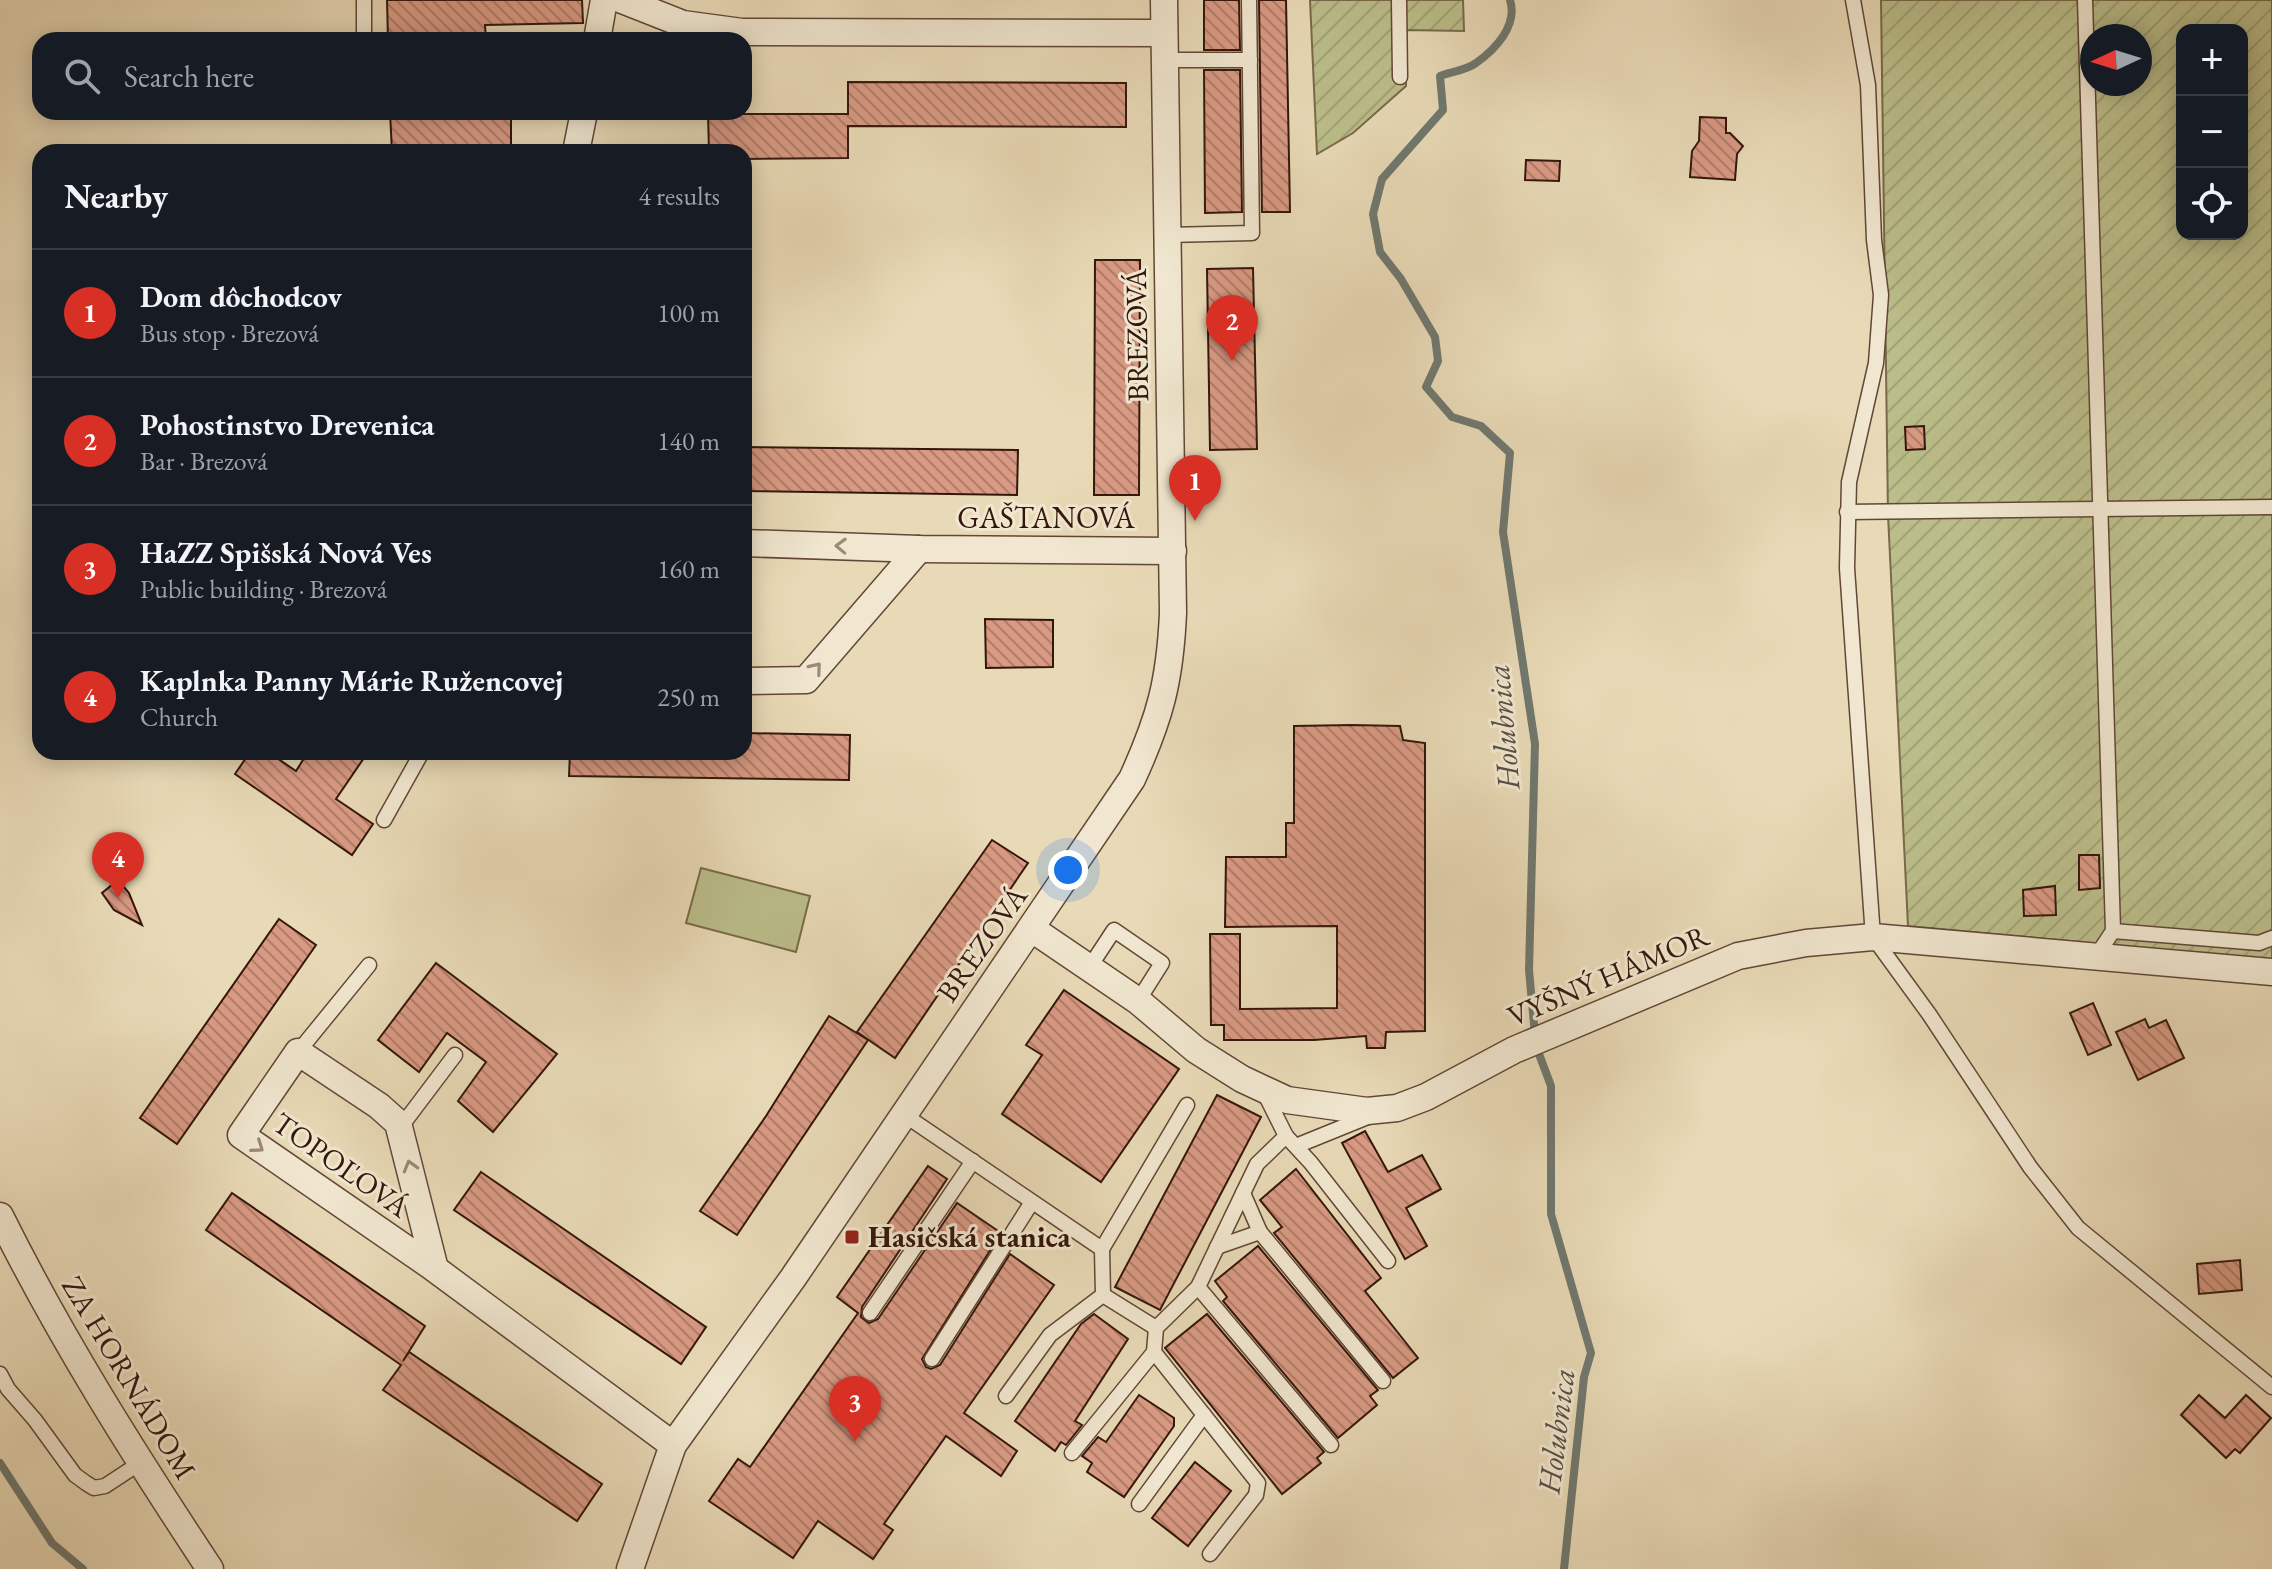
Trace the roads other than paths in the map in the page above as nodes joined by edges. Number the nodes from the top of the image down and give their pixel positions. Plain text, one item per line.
1 (364, 0) edge
2 (604, 0) edge
3 (622, 0) edge
4 (1164, 0) edge
5 (1249, 0) edge
6 (1399, 0) edge
7 (1853, 0) edge
8 (2085, 0) edge
9 (364, 32) edge
10 (598, 32) edge
11 (742, 32) edge
12 (752, 32) edge
13 (1164, 33) junction
14 (1165, 60) junction
15 (1250, 60) junction
16 (1400, 77) dead end
17 (582, 120) edge
18 (578, 144) edge
19 (1167, 235) junction
20 (2272, 507) edge
21 (2100, 509) junction
22 (1847, 512) junction
23 (752, 543) edge
24 (919, 549) junction
25 (1173, 551) junction
26 (752, 681) edge
27 (418, 760) edge
28 (384, 820) dead end
29 (1032, 929) junction
30 (2113, 931) junction
31 (1873, 937) junction
32 (2272, 938) edge
33 (2097, 955) junction
34 (369, 965) dead end
35 (1089, 968) junction
36 (2272, 972) edge
37 (1138, 1001) junction
38 (298, 1052) junction
39 (455, 1055) dead end
40 (1261, 1087) junction
41 (1187, 1105) dead end
42 (1387, 1109) junction
43 (903, 1114) junction
44 (398, 1123) junction
45 (1291, 1141) junction
46 (973, 1161) junction
47 (1243, 1193) junction
48 (1032, 1202) junction
49 (0, 1216) edge
50 (1260, 1232) junction
51 (1217, 1247) junction
52 (1102, 1249) junction
53 (1388, 1261) dead end
54 (435, 1269) junction
55 (1198, 1287) junction
56 (1103, 1295) junction
57 (870, 1313) dead end
58 (1156, 1328) junction
59 (1154, 1352) junction
60 (932, 1359) dead end
61 (0, 1374) edge
62 (1383, 1381) dead end
63 (2272, 1387) edge
64 (1006, 1396) dead end
65 (1204, 1415) junction
66 (673, 1445) junction
67 (1331, 1445) dead end
68 (1072, 1453) dead end
69 (140, 1463) junction
70 (1139, 1504) dead end
71 (1210, 1554) dead end
72 (210, 1569) edge
73 (630, 1569) edge

1 - 9 lane
2 - 10 street
3 - 11 street
4 - 13 street, BREZOVÁ
5 - 15 lane
6 - 16 lane
7 - 22 lane
8 - 21 lane
12 - 13 street
13 - 14 street, BREZOVÁ
14 - 15 lane
14 - 19 street, BREZOVÁ
15 - 19 lane
17 - 18 street
19 - 25 street, BREZOVÁ
20 - 21 lane
21 - 22 lane
21 - 30 lane
22 - 31 lane
24 -> 23 street, GAŠTANOVÁ
24 - 25 street, GAŠTANOVÁ
26 -> 24 street, GAŠTANOVÁ
25 - 29 street, BREZOVÁ
27 - 28 lane
29 - 35 street, VYŠNÝ HÁMOR
29 - 43 street, BREZOVÁ
30 - 32 lane
30 - 33 lane
31 - 33 street, VYŠNÝ HÁMOR
31 - 42 street, VYŠNÝ HÁMOR
31 - 63 lane
33 - 36 street, VYŠNÝ HÁMOR
34 - 38 lane
35 - 37 street, VYŠNÝ HÁMOR
35 - 37 lane
37 - 40 street, VYŠNÝ HÁMOR
38 - 44 street
38 -> 54 street, TOPOĽOVÁ
39 - 44 lane
40 - 42 street, VYŠNÝ HÁMOR
40 - 45 lane
41 - 52 lane
42 - 45 lane
43 - 46 lane
43 - 66 street, BREZOVÁ
54 -> 44 street, TOPOĽOVÁ
45 - 47 lane
45 - 53 lane
46 - 48 lane
46 - 57 lane
47 - 50 lane
47 - 51 lane
48 - 52 lane
48 - 60 lane
49 - 69 street, ZA HORNÁDOM
50 - 51 lane
50 - 62 lane
51 - 55 lane
52 - 56 lane
54 - 66 street, TOPOĽOVÁ
55 - 58 lane
55 - 67 lane
56 - 58 lane
56 - 64 lane
58 - 59 lane
59 - 65 lane
59 - 68 lane
61 - 69 lane
65 - 70 lane
65 - 71 lane
66 - 73 street, BREZOVÁ
69 - 72 street, ZA HORNÁDOM

